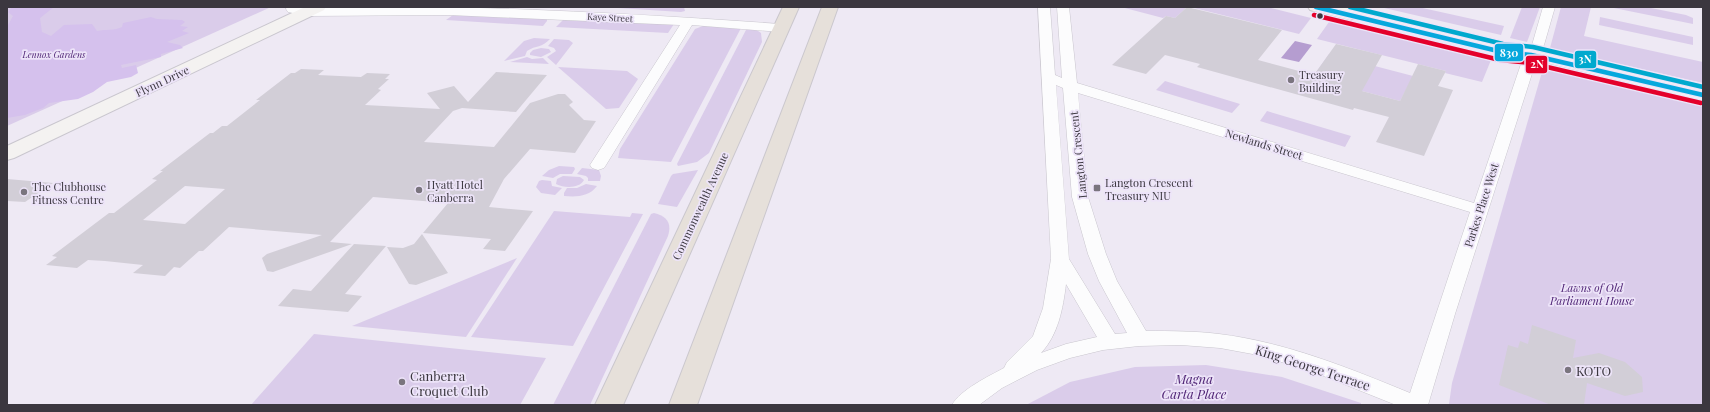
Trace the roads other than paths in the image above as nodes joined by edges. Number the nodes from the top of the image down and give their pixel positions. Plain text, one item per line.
1 (505, 7) edge
2 (791, 7) edge
3 (830, 7) edge
4 (1044, 7) edge
5 (1063, 7) edge
6 (1316, 7) edge
7 (1336, 7) edge
8 (1549, 7) edge
9 (303, 9) edge
10 (689, 21) junction
11 (781, 28) junction
12 (1046, 35) junction
13 (244, 37) junction
14 (1066, 37) junction
15 (1531, 55) junction
16 (1048, 77) junction
17 (1071, 86) junction
18 (1703, 95) edge
19 (7, 140) edge
20 (7, 154) edge
21 (598, 165) dead end
22 (1480, 210) junction
23 (1060, 259) junction
24 (1141, 339) junction
25 (1110, 342) junction
26 (1005, 376) junction
27 (610, 405) edge
28 (682, 405) edge
29 (963, 405) edge
30 (1417, 405) edge

1 - 10 street, Kaye Street
2 - 11 highway, Commonwealth Avenue
3 - 28 highway
4 - 12 street, Langton Crescent
5 - 14 street, Langton Crescent
6 - 15 main road
7 - 15 main road
8 - 15 street, Parkes Place West
9 - 10 street, Kaye Street
9 - 13 main road, Flynn Drive
10 - 11 street, Kaye Street
10 - 21 street
11 - 27 highway, Commonwealth Avenue
12 - 14 street
12 - 16 street, Langton Crescent
13 - 19 main road, Flynn Drive
13 - 20 main road, Flynn Drive
14 - 17 street, Langton Crescent
15 - 18 main road
15 - 22 street, Parkes Place West
16 - 17 street, Newlands Street
16 - 23 street, Langton Crescent
17 - 22 street, Newlands Street
17 - 24 street, Langton Crescent
22 - 30 street, Parkes Place West
23 - 25 street, Langton Crescent
23 - 26 street, Langton Crescent
24 - 25 street, King George Terrace
24 - 30 street, King George Terrace
25 - 26 street, Langton Crescent
26 - 29 street, Langton Crescent

